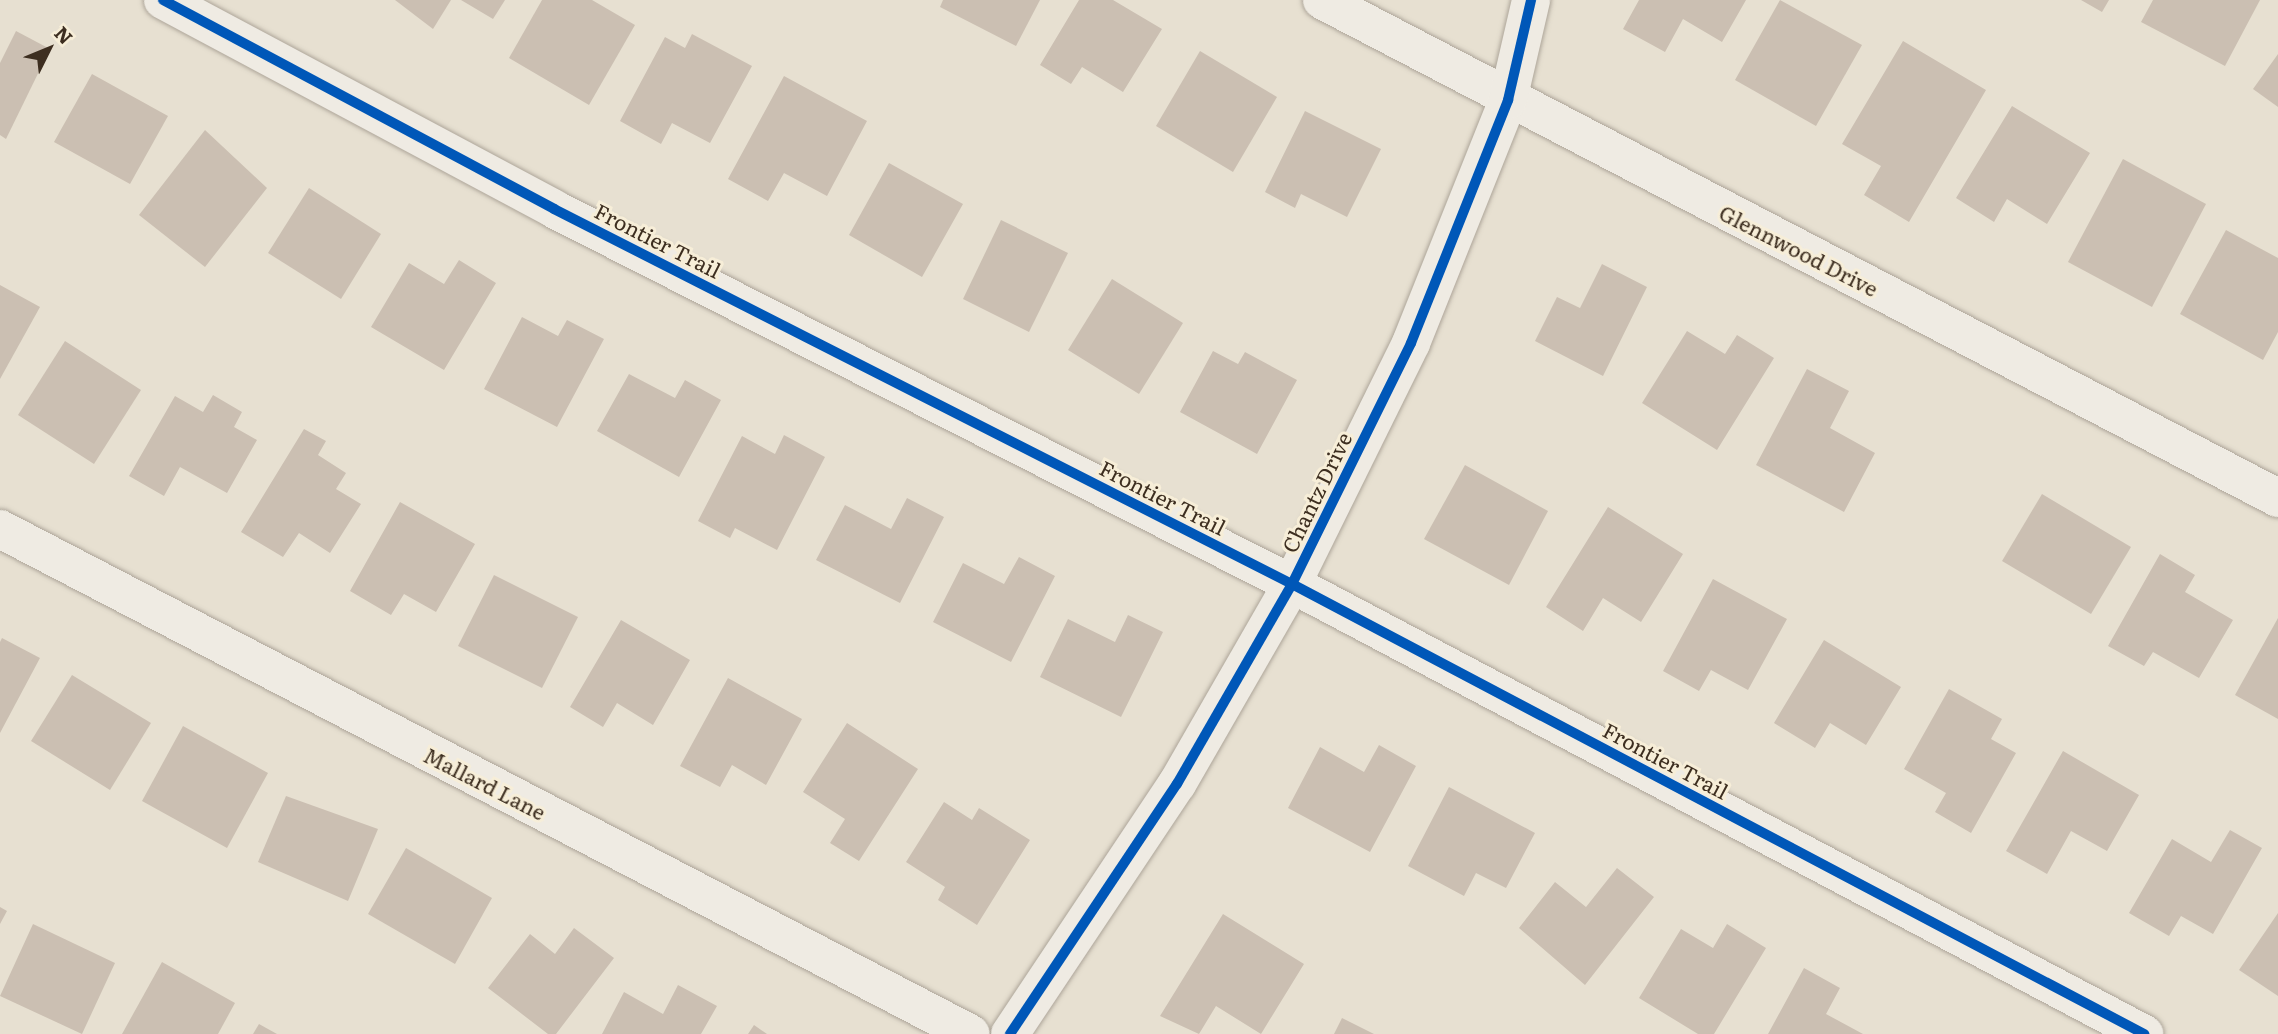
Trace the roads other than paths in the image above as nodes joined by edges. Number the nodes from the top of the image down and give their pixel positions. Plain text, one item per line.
1 (163, 0) edge
2 (1322, 0) edge
3 (1531, 0) edge
4 (1508, 100) junction
5 (2278, 498) edge
6 (0, 529) edge
7 (1292, 584) junction
8 (971, 1034) edge
9 (1010, 1034) edge
10 (2144, 1034) edge

1 - 7 street, Frontier Trail
2 - 4 street, Glennwood Drive
3 - 4 street, Chantz Drive
4 - 5 street, Glennwood Drive
4 - 7 street, Chantz Drive
6 - 8 street, Mallard Lane
7 - 9 street, Chantz Drive
7 - 10 street, Frontier Trail

